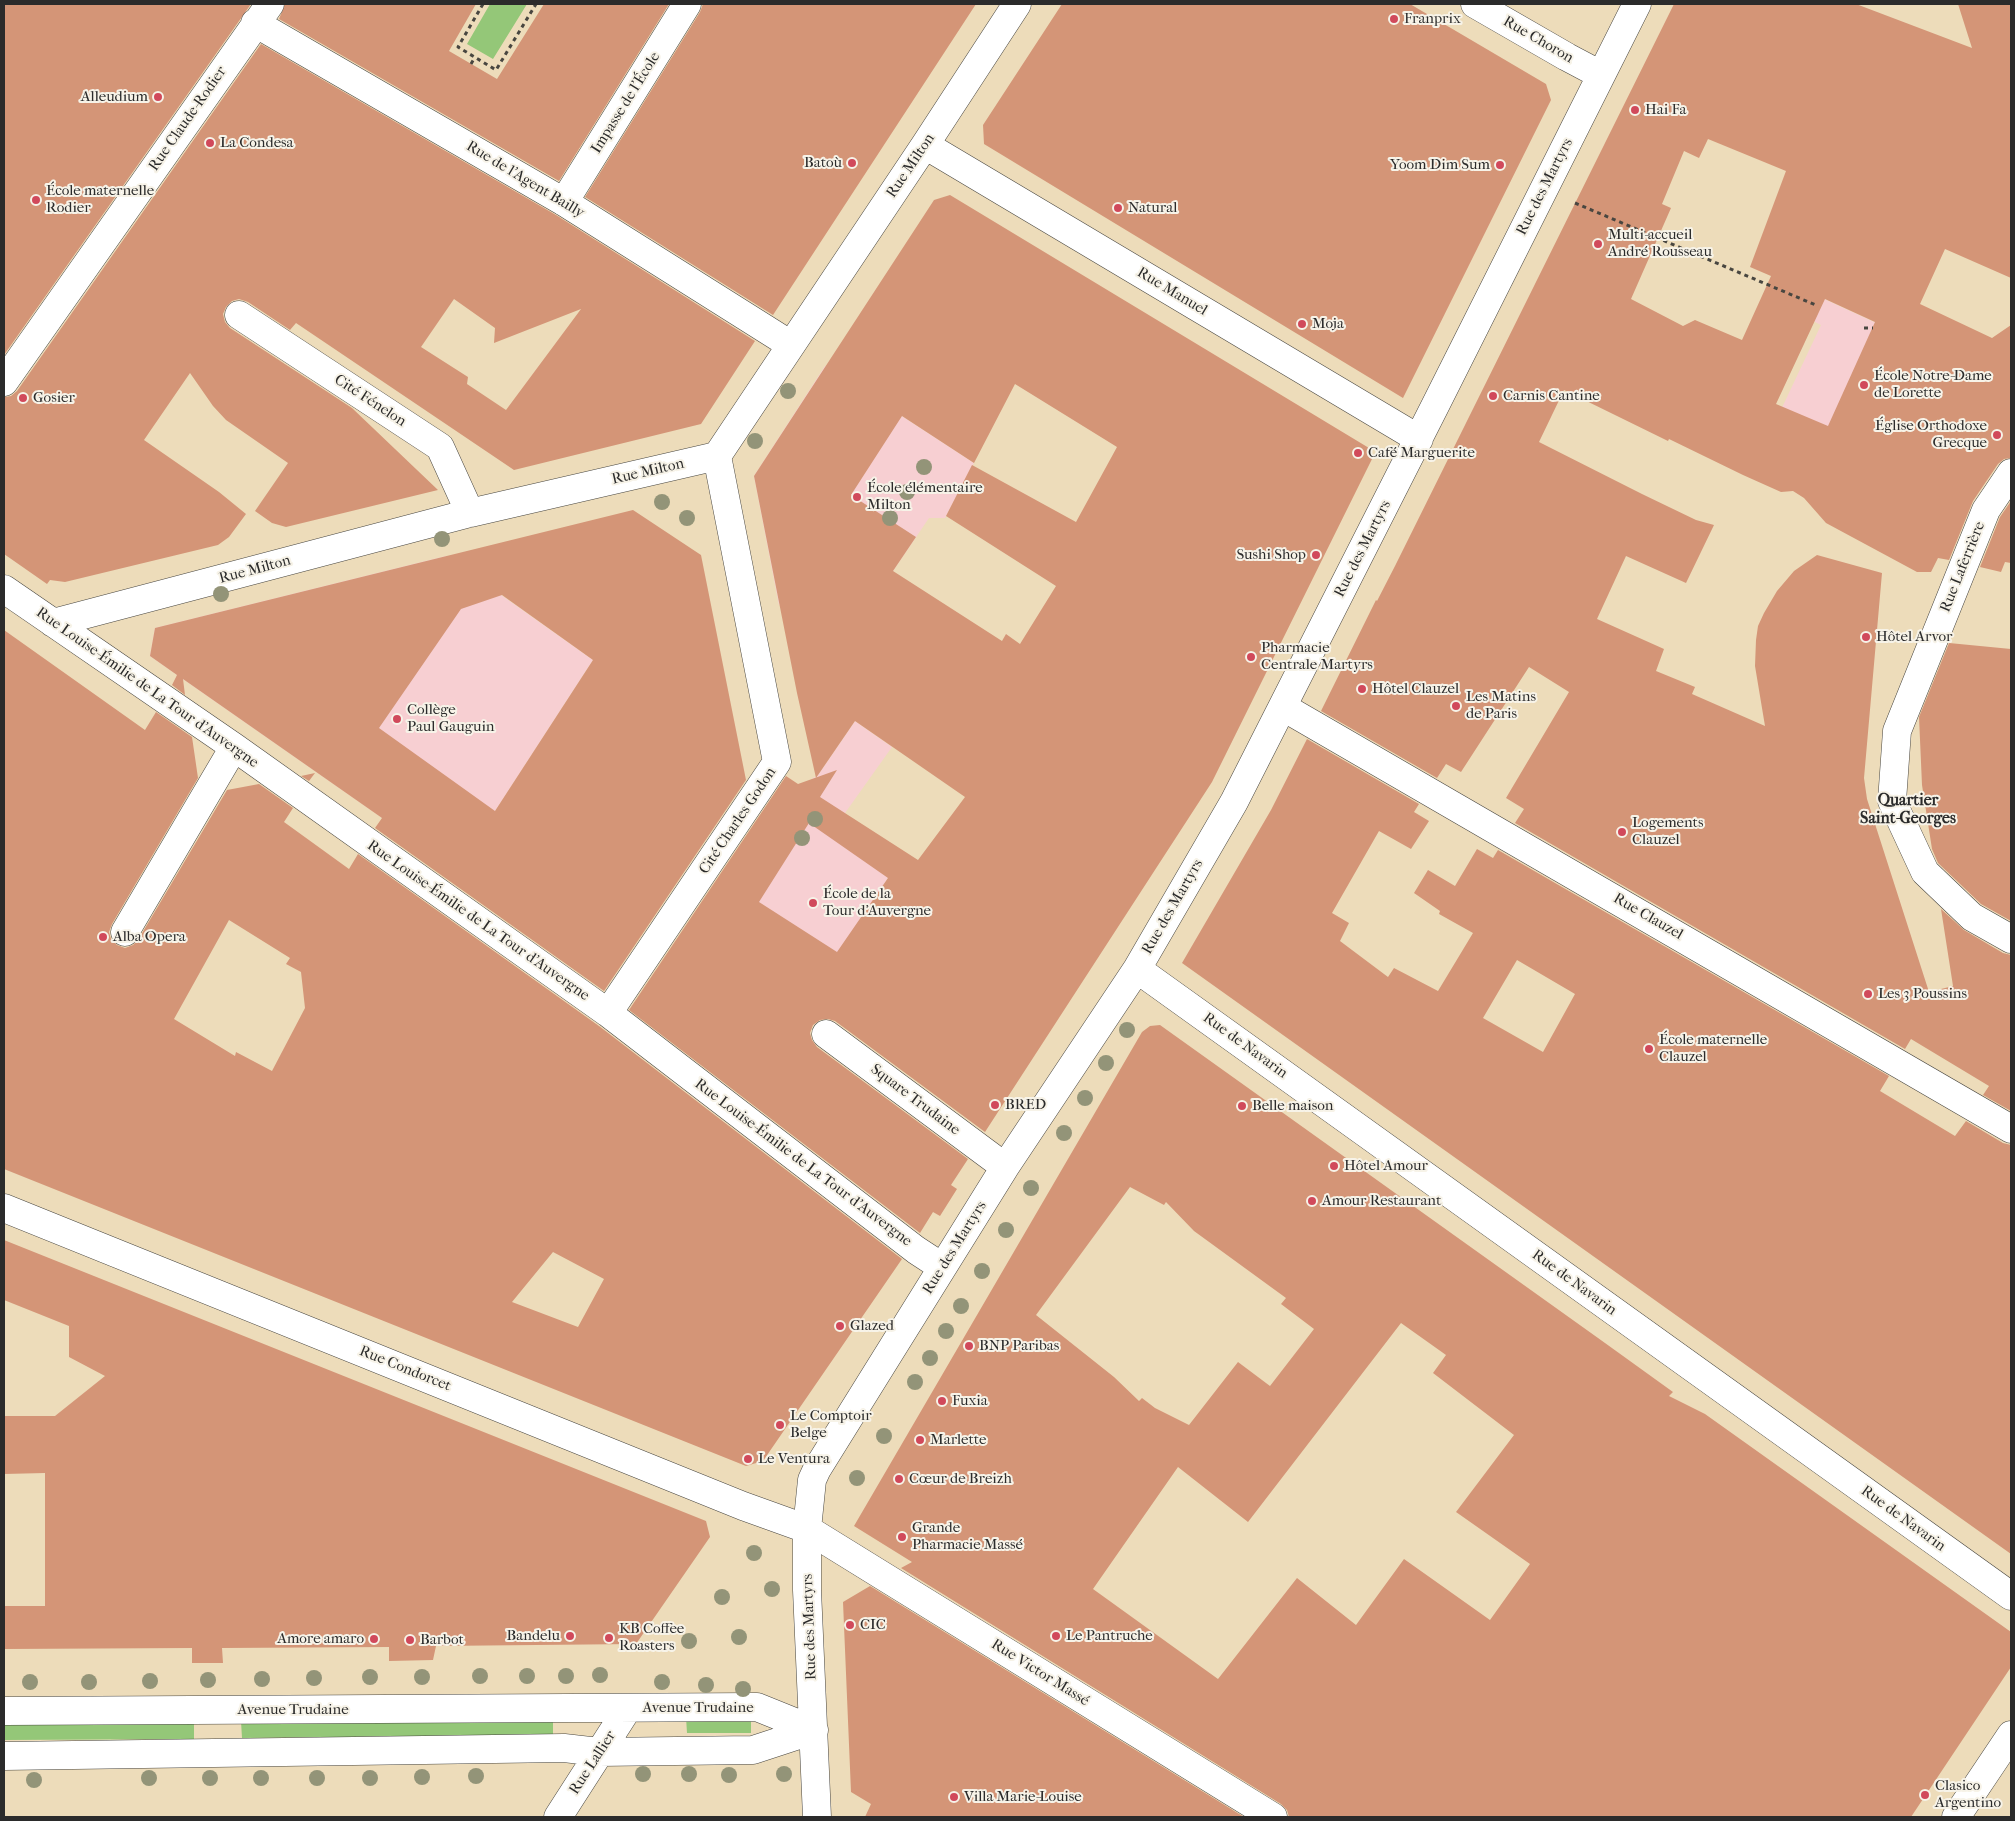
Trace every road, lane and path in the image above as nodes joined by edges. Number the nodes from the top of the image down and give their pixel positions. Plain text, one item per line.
1 (483, 4) edge
2 (536, 4) edge
3 (687, 4) edge
4 (1017, 4) edge
5 (1475, 4) edge
6 (1636, 4) edge
7 (262, 13) edge
8 (475, 57) junction
9 (471, 64) dead end
10 (1601, 75) junction
11 (925, 145) junction
12 (1543, 190) junction
13 (564, 202) junction
14 (1818, 306) dead end
15 (239, 315) dead end
16 (1864, 328) dead end
17 (1873, 328) dead end
18 (791, 345) junction
19 (4, 382) edge
20 (1419, 439) junction
21 (717, 456) junction
22 (2011, 473) edge
23 (470, 513) junction
24 (4, 589) edge
25 (53, 623) junction
26 (1283, 707) junction
27 (234, 746) junction
28 (125, 932) dead end
29 (2011, 939) edge
30 (1136, 969) junction
31 (608, 1013) junction
32 (826, 1034) dead end
33 (2011, 1129) edge
34 (1005, 1167) junction
35 (4, 1208) edge
36 (942, 1267) junction
37 (807, 1529) junction
38 (2011, 1596) edge
39 (628, 1708) junction
40 (4, 1711) edge
41 (814, 1730) junction
42 (2011, 1735) edge
43 (599, 1752) junction
44 (4, 1756) edge
45 (823, 1813) edge
46 (558, 1817) edge
47 (1273, 1817) edge
48 (1956, 1817) edge

1 - 8 path
2 - 8 path
3 - 13 street, Impasse de l'École
4 - 11 street, Rue Milton
5 - 10 street, Rue Choron
6 - 10 street, Rue des Martyrs
7 - 13 street, Rue de l'Agent Bailly
7 - 19 street, Rue Claude-Rodier
8 - 9 path
10 - 12 street, Rue des Martyrs
11 - 18 street, Rue Milton
11 - 20 street, Rue Manuel
12 - 14 path
12 - 20 street, Rue des Martyrs
13 - 18 street, Rue de l'Agent Bailly
15 - 23 street, Cité Fénelon
16 - 17 path
18 - 21 street, Rue Milton
20 - 26 street, Rue des Martyrs
21 - 23 street, Rue Milton
21 - 31 street, Cité Charles Godon
22 - 29 street, Rue Laferrière
23 - 25 street, Rue Milton
24 - 25 street, Rue Louise-Émilie de La Tour d'Auvergne
25 - 27 street, Rue Louise-Émilie de La Tour d'Auvergne
26 - 30 street, Rue des Martyrs
26 - 33 street, Rue Clauzel
27 - 28 street
27 - 31 street, Rue Louise-Émilie de La Tour d'Auvergne
30 - 34 street, Rue des Martyrs
30 - 38 street, Rue de Navarin
31 - 36 street, Rue Louise-Émilie de La Tour d'Auvergne
32 - 34 street, Square Trudaine
34 - 36 street, Rue des Martyrs
35 - 37 street, Rue Condorcet
36 - 37 street, Rue des Martyrs
37 - 41 street, Rue des Martyrs
37 - 47 street, Rue Victor Massé
39 - 40 street, Avenue Trudaine
39 - 41 street, Avenue Trudaine
39 - 43 street, Rue Lallier
41 - 43 street
41 - 45 street, Rue des Martyrs
42 - 48 street
43 - 44 street
43 - 46 street, Rue Lallier

